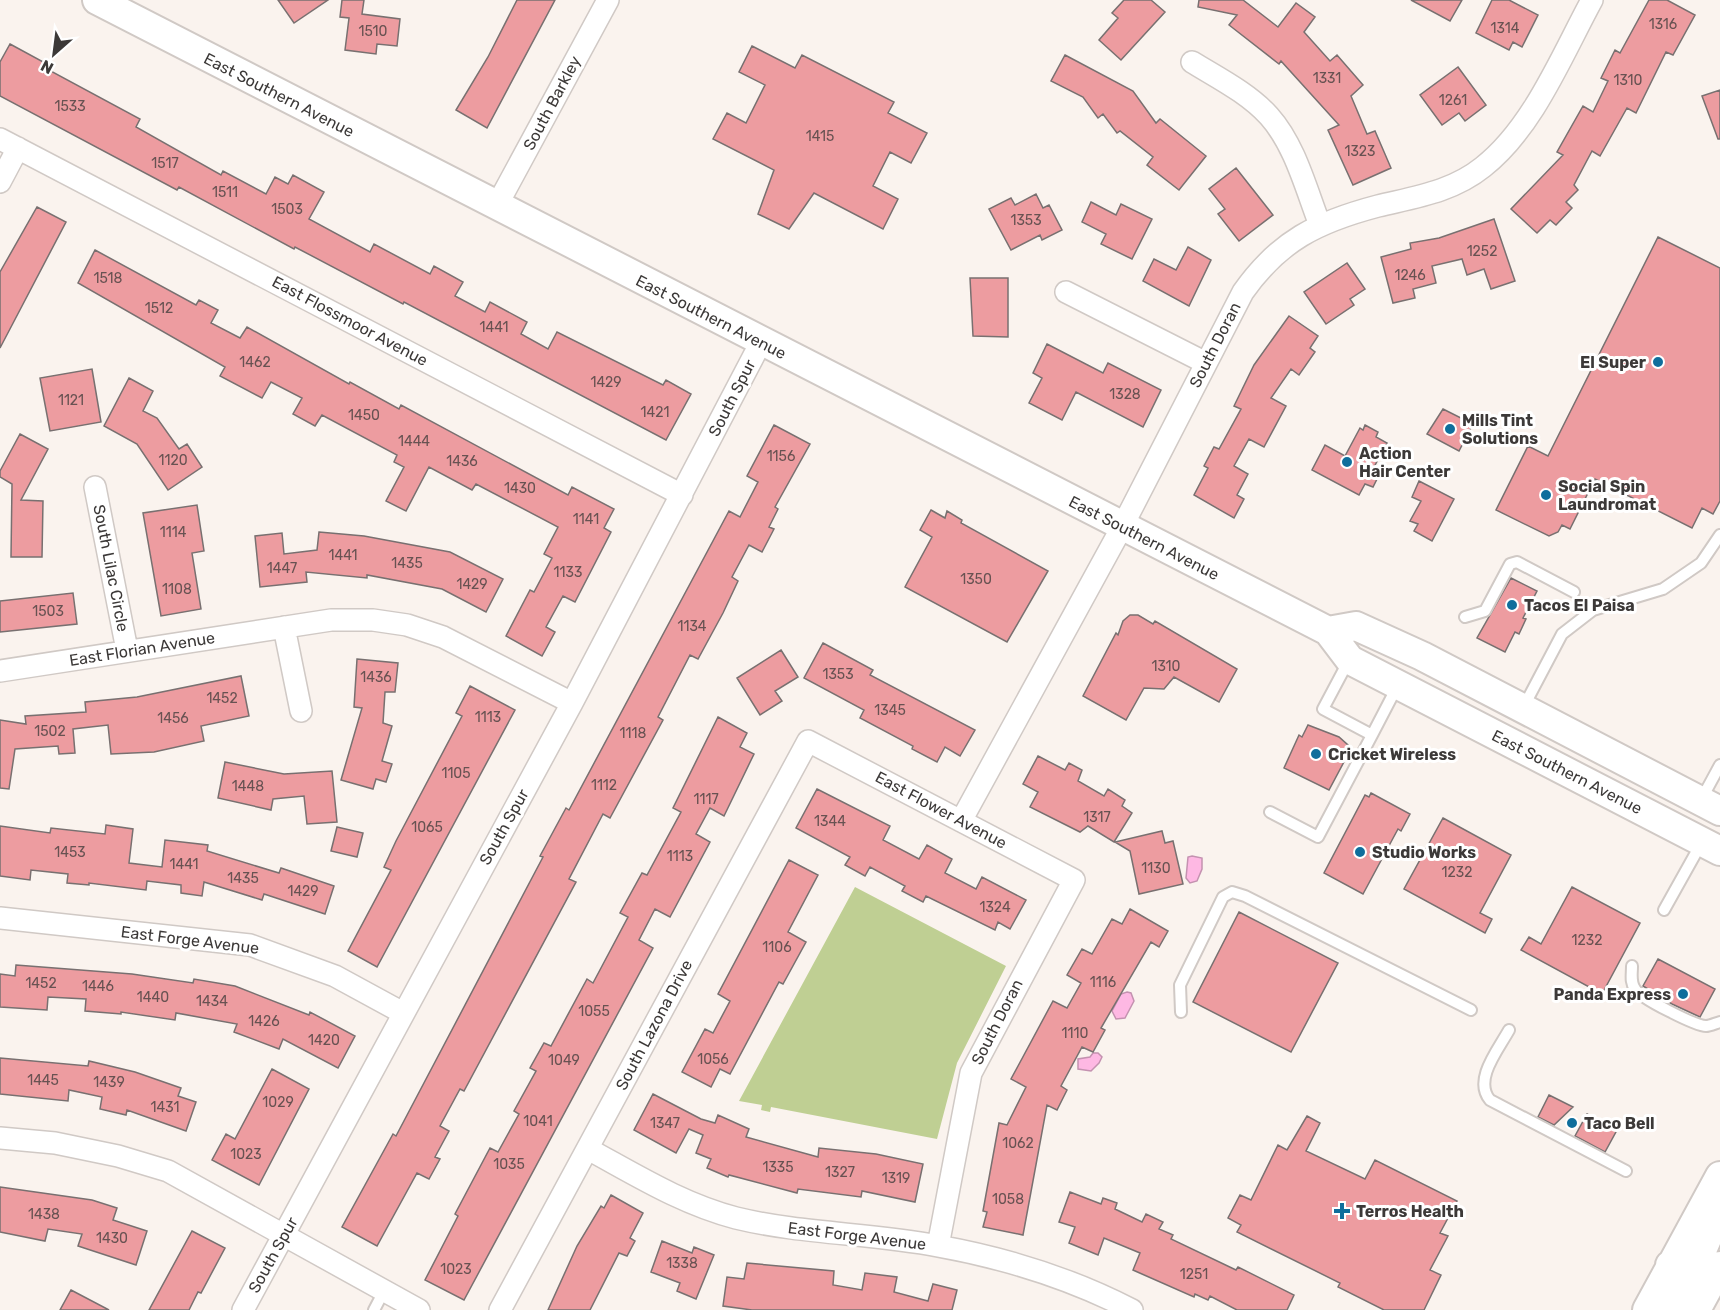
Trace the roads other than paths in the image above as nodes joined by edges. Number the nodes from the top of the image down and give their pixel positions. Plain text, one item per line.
1 (97, 0) edge
2 (608, 0) edge
3 (1592, 0) edge
4 (1192, 62) dead end
5 (9, 144) edge
6 (0, 182) edge
7 (496, 207) junction
8 (1320, 225) junction
9 (1066, 292) dead end
10 (761, 342) junction
11 (1206, 363) junction
12 (95, 487) dead end
13 (682, 495) junction
14 (1122, 527) junction
15 (1720, 535) edge
16 (1574, 592) dead end
17 (1466, 617) dead end
18 (284, 627) junction
19 (1328, 631) junction
20 (127, 650) junction
21 (1350, 660) junction
22 (0, 671) edge
23 (1398, 684) junction
24 (572, 703) junction
25 (1523, 709) junction
26 (301, 711) dead end
27 (1372, 735) junction
28 (808, 741) joint
29 (1720, 765) edge
30 (1711, 806) edge
31 (1270, 812) dead end
32 (962, 821) junction
33 (1711, 846) edge
34 (1074, 880) joint
35 (1664, 910) dead end
36 (0, 918) edge
37 (1632, 966) dead end
38 (1471, 1010) dead end
39 (1181, 1012) dead end
40 (403, 1013) junction
41 (1720, 1022) edge
42 (1509, 1030) dead end
43 (0, 1138) edge
44 (588, 1149) junction
45 (1626, 1172) dead end
46 (1719, 1179) edge
47 (284, 1236) junction
48 (938, 1246) junction
49 (1670, 1265) junction
50 (1709, 1287) edge
51 (384, 1291) junction
52 (243, 1310) edge
53 (374, 1310) edge
54 (419, 1310) edge
55 (500, 1310) edge
56 (1132, 1310) edge
57 (1647, 1310) edge
58 (1672, 1310) edge

1 - 7 main road, East Southern Avenue
2 - 7 street, South Barkley
3 - 8 street, South Doran
4 - 8 street
5 - 6 street
5 - 13 street, East Flossmoor Avenue
7 - 10 main road, East Southern Avenue
8 - 11 street, South Doran
9 - 11 street
10 - 13 street, South Spur
10 - 14 main road, East Southern Avenue
11 - 14 street, South Doran
12 - 20 street, South Lilac Circle
13 - 24 street, South Spur
14 - 19 main road, East Southern Avenue
14 - 32 street, South Doran
15 - 25 lane
16 - 17 lane
18 - 20 street, East Florian Avenue
18 - 24 street, East Florian Avenue
18 - 26 street
19 - 21 main road, East Southern Avenue
19 - 25 main road
20 - 22 street, East Florian Avenue
21 - 23 main road, East Southern Avenue
21 - 27 lane
23 - 25 main road
23 - 27 lane
23 - 33 main road, East Southern Avenue
24 - 40 street, South Spur
25 - 30 main road
27 - 31 lane
28 - 32 street, East Flower Avenue
28 - 44 street, South Lazona Drive
29 - 30 lane
32 - 34 street, East Flower Avenue
33 - 35 lane
34 - 48 street, South Doran
36 - 40 street, East Forge Avenue
37 - 41 lane
38 - 39 lane
40 - 47 street, South Spur
42 - 45 lane
43 - 47 street
44 - 48 street, East Forge Avenue
44 - 55 street, South Lazona Drive
46 - 49 main road
46 - 50 main road
47 - 51 street
47 - 52 street, South Spur
48 - 56 street, East Forge Avenue
49 - 57 main road
49 - 58 main road
51 - 53 lane
51 - 54 street

